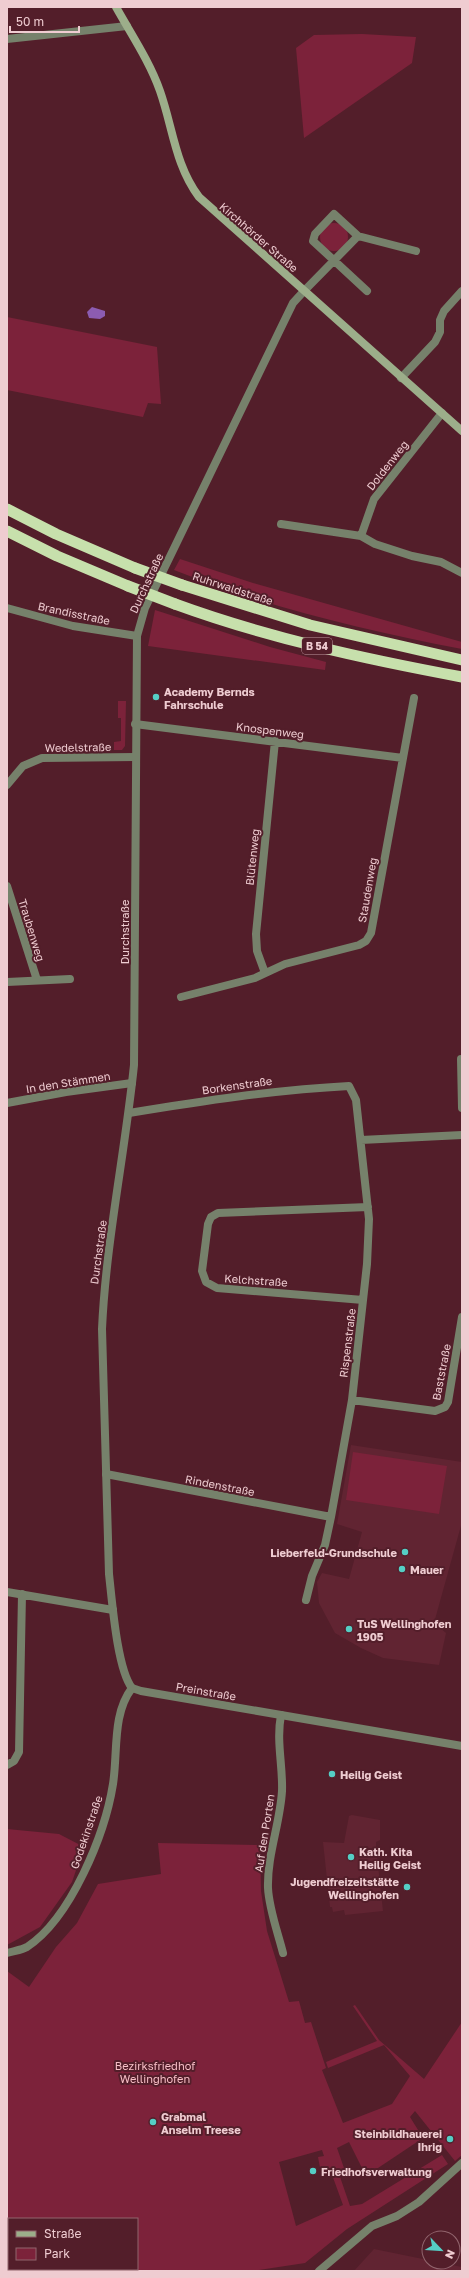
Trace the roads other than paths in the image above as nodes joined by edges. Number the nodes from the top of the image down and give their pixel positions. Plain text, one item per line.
1 (116, 7) edge
2 (127, 26) junction
3 (7, 39) edge
4 (358, 236) junction
5 (416, 251) dead end
6 (334, 261) junction
7 (304, 291) junction
8 (367, 291) dead end
9 (462, 291) edge
10 (458, 301) edge
11 (401, 378) junction
12 (442, 413) junction
13 (462, 431) edge
14 (7, 509) edge
15 (281, 524) dead end
16 (7, 531) edge
17 (361, 536) junction
18 (462, 573) edge
19 (7, 608) edge
20 (137, 636) junction
21 (462, 660) edge
22 (462, 677) edge
23 (414, 698) dead end
24 (135, 724) junction
25 (275, 741) junction
26 (135, 757) junction
27 (403, 758) junction
28 (7, 785) edge
29 (7, 886) edge
30 (265, 973) junction
31 (70, 979) dead end
32 (37, 980) junction
33 (7, 982) edge
34 (181, 998) dead end
35 (461, 1059) dead end
36 (132, 1084) junction
37 (348, 1086) joint
38 (7, 1103) edge
39 (462, 1108) edge
40 (129, 1113) junction
41 (462, 1135) edge
42 (361, 1140) junction
43 (368, 1207) junction
44 (363, 1300) junction
45 (462, 1318) edge
46 (352, 1400) junction
47 (106, 1474) junction
48 (331, 1517) junction
49 (7, 1592) edge
50 (22, 1594) junction
51 (306, 1600) dead end
52 (113, 1610) junction
53 (132, 1688) junction
54 (281, 1715) junction
55 (462, 1746) edge
56 (10, 1763) edge
57 (7, 1953) edge
58 (282, 1954) dead end
59 (462, 2163) edge
60 (319, 2271) edge

1 - 2 main road, Kirchhörder Straße
2 - 3 street
2 - 7 main road, Kirchhörder Straße
4 - 5 street
4 - 6 street, Durchstraße
4 - 6 street
6 - 7 street, Durchstraße
6 - 8 street
7 - 11 main road, Kirchhörder Straße
7 - 20 street, Durchstraße
9 - 10 street
10 - 11 street
11 - 12 main road, Kirchhörder Straße
12 - 13 main road, Kirchhörder Straße
12 - 17 street, Doldenweg
14 - 21 highway, Ruhrwaldstraße / B 54, bridge
15 - 17 street
16 - 22 highway, B 54, bridge
17 - 18 street
19 - 20 street, Brandisstraße
20 - 24 street, Durchstraße
23 - 27 street, Staudenweg
24 - 25 street, Knospenweg
24 - 26 street, Durchstraße
25 - 27 street, Knospenweg
25 - 30 street, Blütenweg
26 - 28 street, Wedelstraße
26 - 36 street, Durchstraße
27 - 30 street, Staudenweg
29 - 32 street, Traubenweg
30 - 34 street, Staudenweg
31 - 32 street
32 - 33 street
35 - 39 street
36 - 38 street, In den Stämmen
36 - 40 street, Durchstraße
37 - 40 street, Borkenstraße
37 - 42 street, Rispenstraße
40 - 47 street, Durchstraße
41 - 42 street
42 - 43 street, Rispenstraße
43 - 44 street, Rispenstraße
43 - 44 street, Kelchstraße
44 - 46 street, Rispenstraße
45 - 46 street, Baststraße
46 - 48 street, Rispenstraße
47 - 48 street, Rindenstraße
47 - 52 street, Durchstraße
48 - 51 street, Rispenstraße
49 - 50 street
50 - 52 street
50 - 56 street
52 - 53 street
53 - 54 street, Preinstraße
53 - 57 street, Godekinstraße
54 - 55 street, Preinstraße
54 - 58 street, Auf den Porten
59 - 60 street

